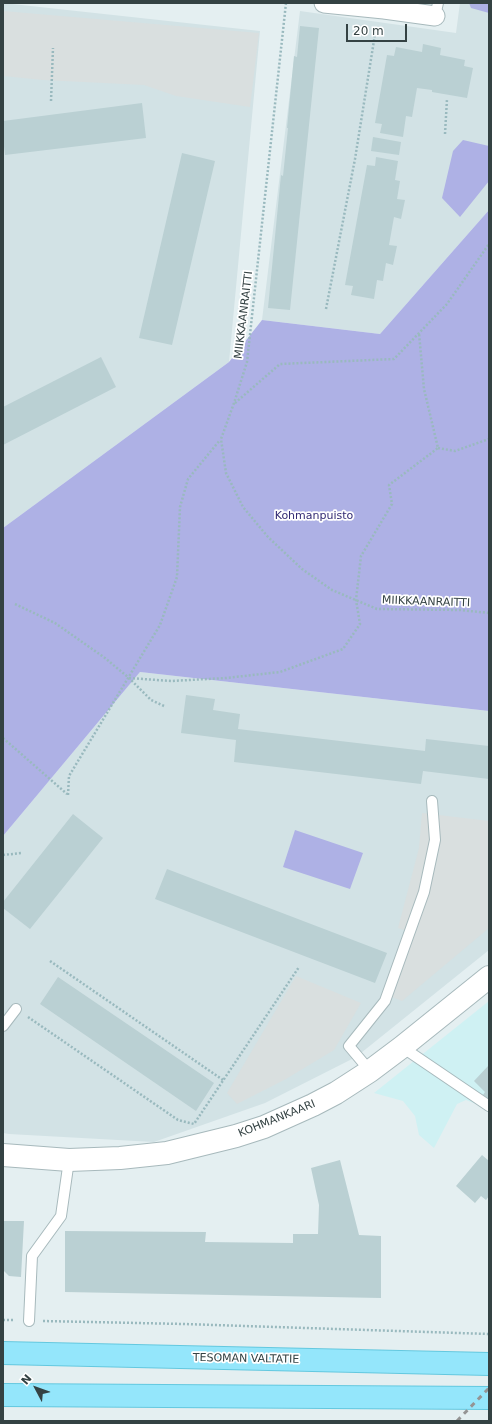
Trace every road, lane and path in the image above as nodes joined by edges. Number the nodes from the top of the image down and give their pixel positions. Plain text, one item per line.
1 (286, 3) edge
2 (324, 3) edge
3 (379, 8) junction
4 (436, 9) edge
5 (53, 48) dead end
6 (447, 99) dead end
7 (51, 101) dead end
8 (445, 134) dead end
9 (489, 244) edge
10 (326, 309) dead end
11 (419, 333) junction
12 (234, 403) junction
13 (221, 439) junction
14 (489, 439) edge
15 (438, 448) junction
16 (356, 600) junction
17 (15, 604) dead end
18 (489, 614) edge
19 (129, 678) junction
20 (164, 706) dead end
21 (3, 738) edge
22 (432, 801) dead end
23 (22, 853) dead end
24 (3, 856) edge
25 (50, 961) dead end
26 (299, 967) dead end
27 (489, 977) edge
28 (16, 1009) joint
29 (3, 1026) edge
30 (402, 1048) junction
31 (370, 1071) junction
32 (223, 1080) junction
33 (489, 1106) edge
34 (3, 1156) edge
35 (69, 1160) junction
36 (3, 1320) edge
37 (29, 1321) junction
38 (489, 1334) edge
39 (3, 1353) edge
40 (489, 1364) edge
41 (3, 1395) edge
42 (489, 1398) edge

1 - 12 path, MIIKKAANRAITTI
2 - 3 street
3 - 4 street
3 - 10 path
5 - 7 path
6 - 8 path
9 - 11 path
11 - 12 path
11 - 15 path
12 - 13 path, MIIKKAANRAITTI
13 - 16 path, MIIKKAANRAITTI
13 - 19 path
14 - 15 path
15 - 16 path
16 - 18 path, MIIKKAANRAITTI
16 - 19 path
17 - 19 path
19 - 20 path
19 - 21 path
22 - 31 lane
23 - 24 path
25 - 32 path
26 - 32 path
27 - 30 street, KOHMANKAARI
28 - 29 lane
28 - 32 path
30 - 31 street, KOHMANKAARI
30 - 33 lane
31 - 35 street, KOHMANKAARI
34 - 35 street, KOHMANKAARI
35 - 37 lane
36 - 37 path
37 - 38 path
39 - 40 main road, TESOMAN VALTATIE
41 - 42 main road

